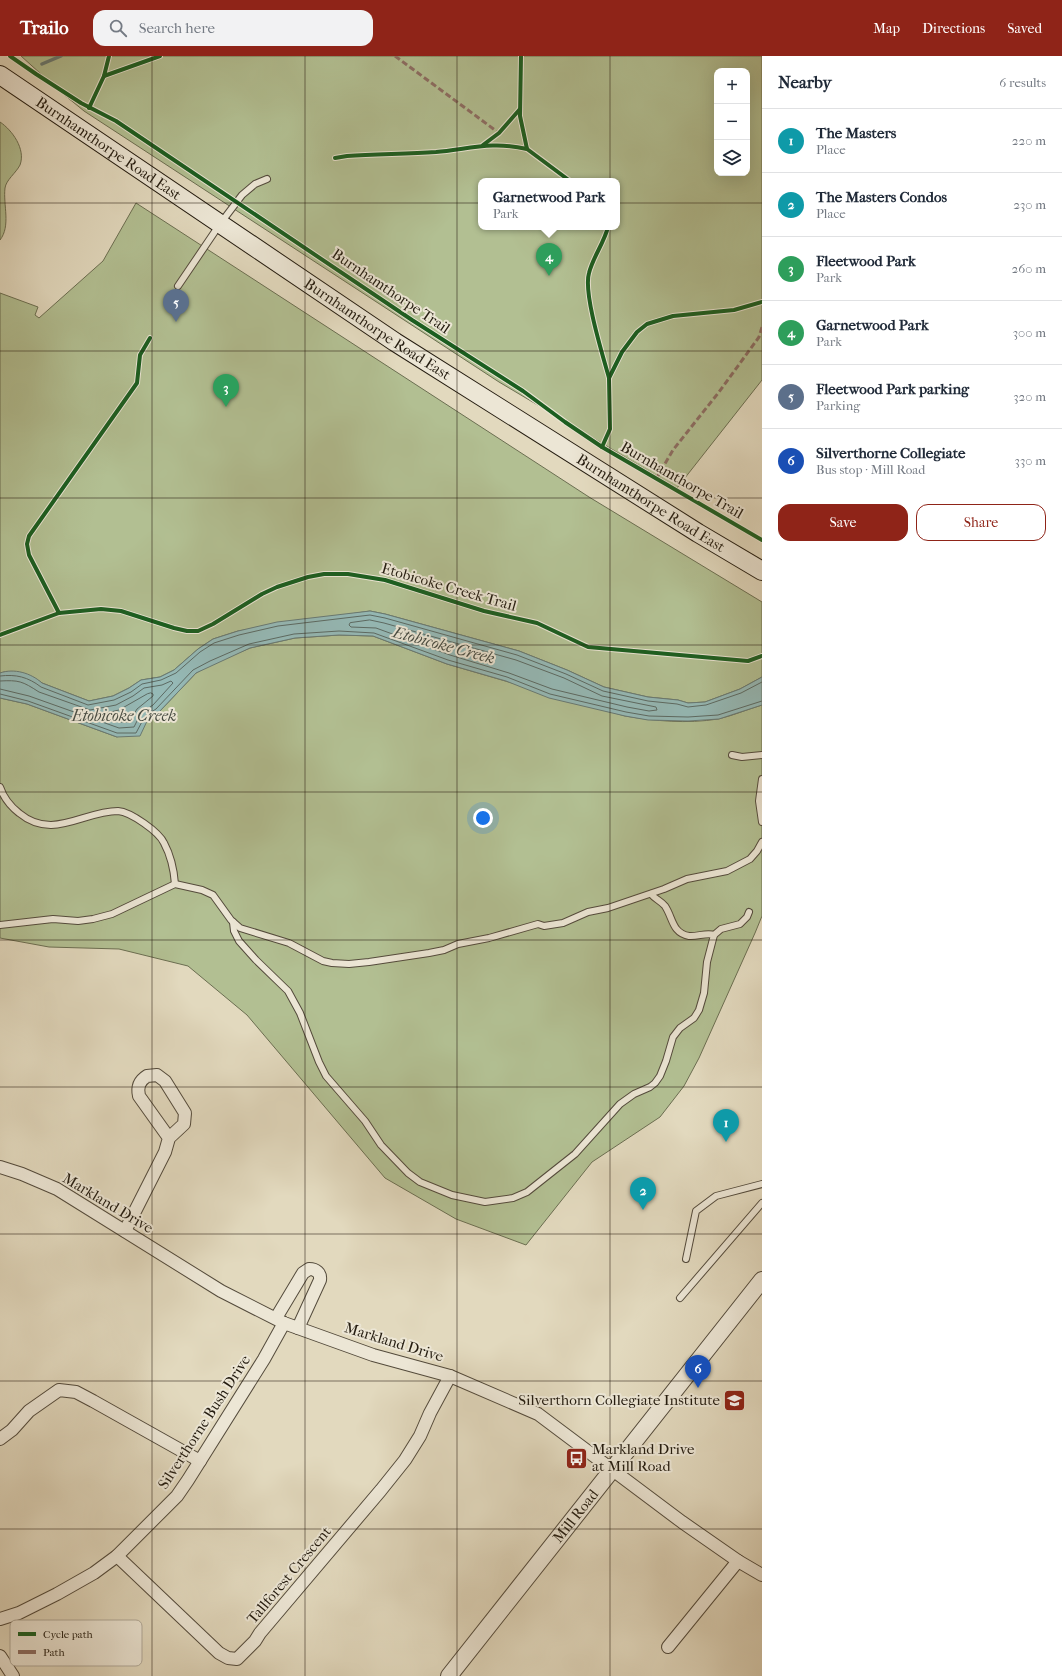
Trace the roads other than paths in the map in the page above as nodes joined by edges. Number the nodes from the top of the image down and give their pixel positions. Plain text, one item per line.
1 (0, 75) edge
2 (267, 179) dead end
3 (220, 224) junction
4 (178, 286) dead end
5 (762, 571) edge
6 (732, 755) dead end
7 (762, 756) edge
8 (762, 779) edge
9 (0, 787) edge
10 (762, 822) edge
11 (762, 842) edge
12 (175, 884) junction
13 (651, 894) junction
14 (749, 912) dead end
15 (233, 922) junction
16 (0, 925) edge
17 (714, 935) junction
18 (169, 1138) junction
19 (0, 1167) edge
20 (762, 1184) edge
21 (762, 1204) edge
22 (125, 1231) junction
23 (686, 1259) dead end
24 (762, 1280) edge
25 (680, 1298) dead end
26 (280, 1320) junction
27 (298, 1328) junction
28 (450, 1376) junction
29 (0, 1439) edge
30 (200, 1460) junction
31 (612, 1469) junction
32 (117, 1556) junction
33 (738, 1561) junction
34 (762, 1575) edge
35 (0, 1619) edge
36 (668, 1648) dead end
37 (0, 1656) edge
38 (13, 1676) edge
39 (449, 1676) edge

1 - 3 main road, Burnhamthorpe Road East
2 - 3 lane
3 - 4 lane
3 - 5 main road, Burnhamthorpe Road East
6 - 7 lane
8 - 10 lane
9 - 12 lane
11 - 13 lane
12 - 15 lane
12 - 16 lane
13 - 15 lane
13 - 17 lane
14 - 17 lane
15 - 17 lane
18 - 18 street
18 - 22 street
19 - 22 street, Markland Drive
20 - 23 lane
21 - 25 lane
22 - 26 street, Markland Drive
24 - 31 street, Mill Road
26 - 27 street, Markland Drive
26 - 27 street, Silverthorne Bush Drive
26 - 30 street, Silverthorne Bush Drive
27 - 28 street, Markland Drive
28 - 31 street, Markland Drive
28 - 32 street, Tallforest Crescent
29 - 30 street
30 - 32 street, Silverthorne Bush Drive
31 - 33 street, Markland Drive
31 - 39 street, Mill Road
32 - 35 street, Silverthorne Bush Drive
33 - 34 street, Markland Drive
33 - 36 street
37 - 38 street

